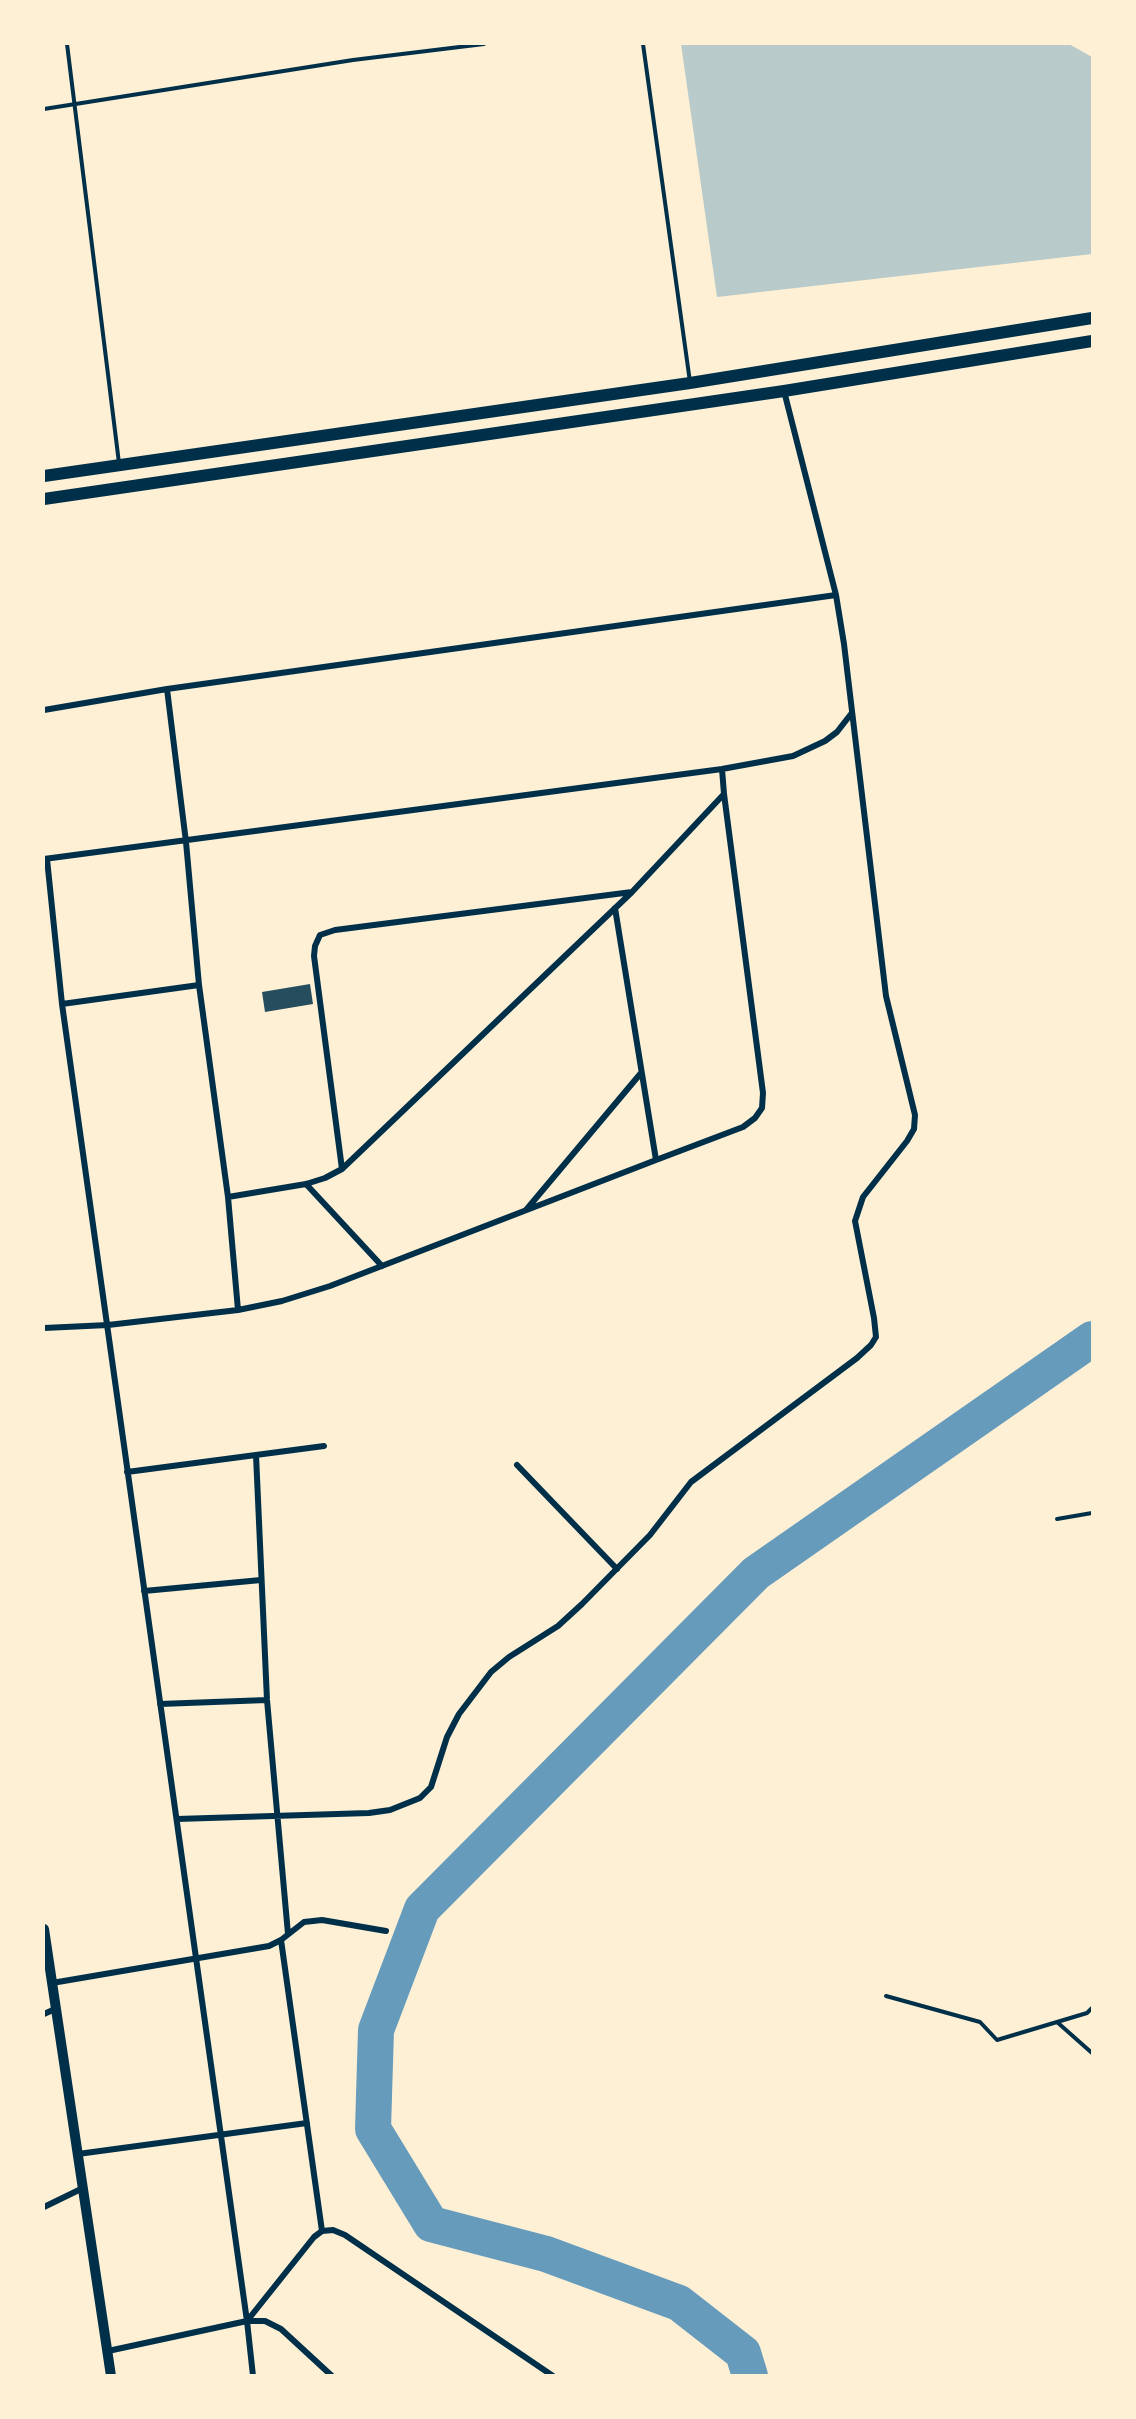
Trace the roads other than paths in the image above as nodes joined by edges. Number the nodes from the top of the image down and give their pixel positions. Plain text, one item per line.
1 (67, 44) edge
2 (484, 44) edge
3 (643, 44) edge
4 (74, 104) junction
5 (44, 109) edge
6 (1092, 318) edge
7 (1092, 341) edge
8 (690, 383) junction
9 (784, 391) junction
10 (119, 464) junction
11 (44, 476) edge
12 (44, 499) edge
13 (836, 595) junction
14 (167, 689) junction
15 (44, 710) edge
16 (851, 714) junction
17 (722, 769) junction
18 (724, 794) junction
19 (186, 842) junction
20 (45, 859) edge
21 (632, 892) junction
22 (615, 908) junction
23 (199, 985) junction
24 (62, 1004) junction
25 (641, 1073) junction
26 (656, 1160) junction
27 (342, 1168) junction
28 (306, 1184) junction
29 (228, 1197) junction
30 (525, 1211) junction
31 (382, 1266) junction
32 (238, 1310) junction
33 (108, 1325) junction
34 (44, 1328) edge
35 (324, 1446) dead end
36 (256, 1455) junction
37 (517, 1466) dead end
38 (127, 1472) junction
39 (617, 1569) junction
40 (261, 1580) junction
41 (144, 1591) junction
42 (267, 1700) junction
43 (160, 1704) junction
44 (277, 1816) junction
45 (177, 1819) junction
46 (44, 1929) edge
47 (386, 1931) dead end
48 (288, 1934) junction
49 (281, 1940) junction
50 (196, 1959) junction
51 (47, 1972) edge
52 (52, 1983) junction
53 (55, 2009) junction
54 (44, 2014) edge
55 (307, 2123) junction
56 (220, 2136) junction
57 (78, 2154) junction
58 (83, 2188) junction
59 (44, 2207) edge
60 (322, 2231) junction
61 (247, 2321) junction
62 (108, 2351) junction
63 (111, 2376) edge
64 (253, 2376) edge
65 (332, 2376) edge
66 (553, 2376) edge

1 - 4 lane
2 - 4 lane
3 - 8 lane
4 - 5 lane
4 - 10 lane
6 - 8 main road
7 - 9 main road
8 - 10 main road
9 - 12 main road
9 - 13 street
10 - 11 main road
13 - 14 street
13 - 16 street
14 - 15 street
14 - 19 street
16 - 17 street
16 - 39 street
17 - 18 street
17 - 19 street
18 - 21 street
18 - 26 street
19 - 20 street
19 - 23 street
20 - 24 street
21 - 22 street
21 - 27 street
22 - 25 street
22 - 27 street
23 - 24 street
23 - 29 street
24 - 33 street
25 - 26 street
25 - 30 street
26 - 30 street
27 - 28 street
28 - 29 street
28 - 31 street
29 - 32 street
30 - 31 street
31 - 32 street
32 - 33 street
33 - 34 street
33 - 38 street
35 - 36 street
36 - 38 street
36 - 40 street
37 - 39 street
38 - 41 street
39 - 44 street
40 - 41 street
40 - 42 street
41 - 43 street
42 - 43 street
42 - 44 street
43 - 45 street
44 - 45 street
44 - 48 street
45 - 50 street
46 - 51 street
47 - 48 street
48 - 49 street
49 - 50 street
49 - 55 street
50 - 52 street
50 - 56 street
51 - 52 street
52 - 53 street
53 - 54 street
53 - 57 street
55 - 56 street
55 - 60 street
56 - 57 street
56 - 61 street
57 - 58 street
58 - 59 street
58 - 62 street
60 - 61 street
60 - 66 street
61 - 62 street
61 - 64 street
61 - 65 street
62 - 63 street

